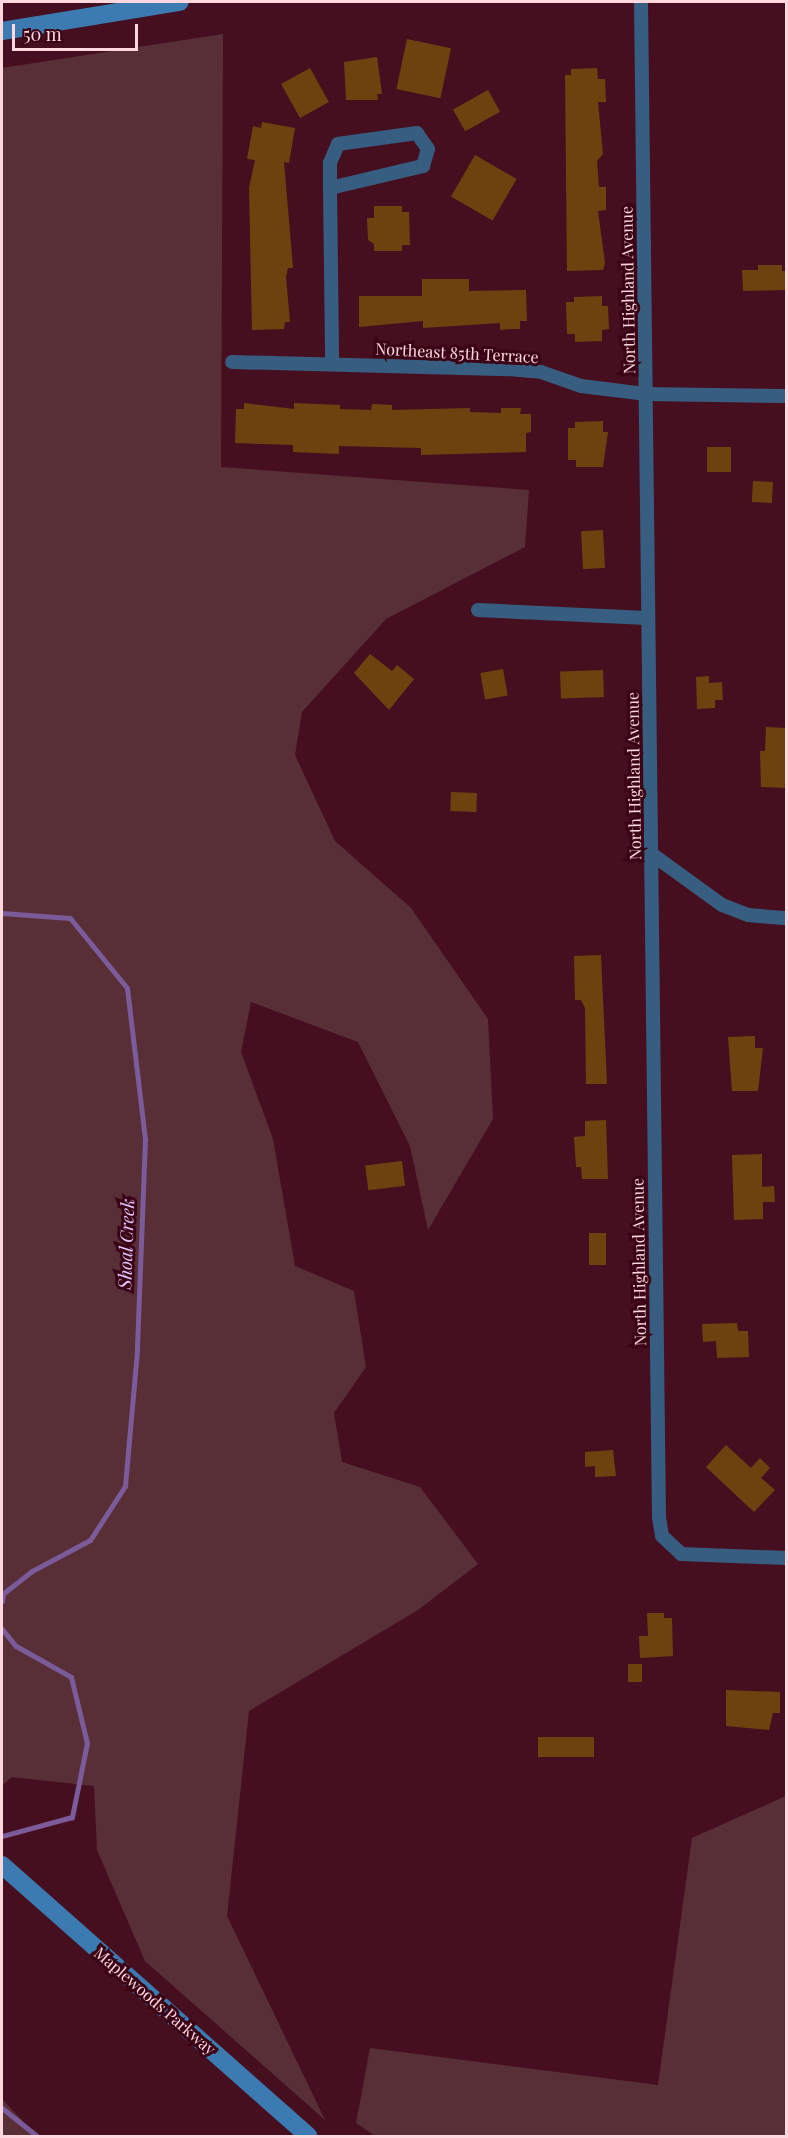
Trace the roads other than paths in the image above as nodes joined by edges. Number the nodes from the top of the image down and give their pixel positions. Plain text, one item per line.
1 (180, 2) edge
2 (641, 2) edge
3 (2, 31) edge
4 (330, 188) junction
5 (232, 362) dead end
6 (332, 364) junction
7 (645, 394) junction
8 (786, 396) edge
9 (478, 610) dead end
10 (647, 618) junction
11 (652, 855) junction
12 (786, 918) edge
13 (786, 1558) edge
14 (2, 1865) edge
15 (308, 2136) edge

1 - 3 main road
2 - 7 street, North Highland Avenue
4 - 4 street
4 - 6 street
5 - 6 street, Northeast 85th Terrace
6 - 7 street, Northeast 85th Terrace
7 - 8 street, Northeast 85th Terrace
7 - 10 street, North Highland Avenue
9 - 10 street
10 - 11 street, North Highland Avenue
11 - 12 street
11 - 13 street, North Highland Avenue
14 - 15 main road, Maplewoods Parkway

